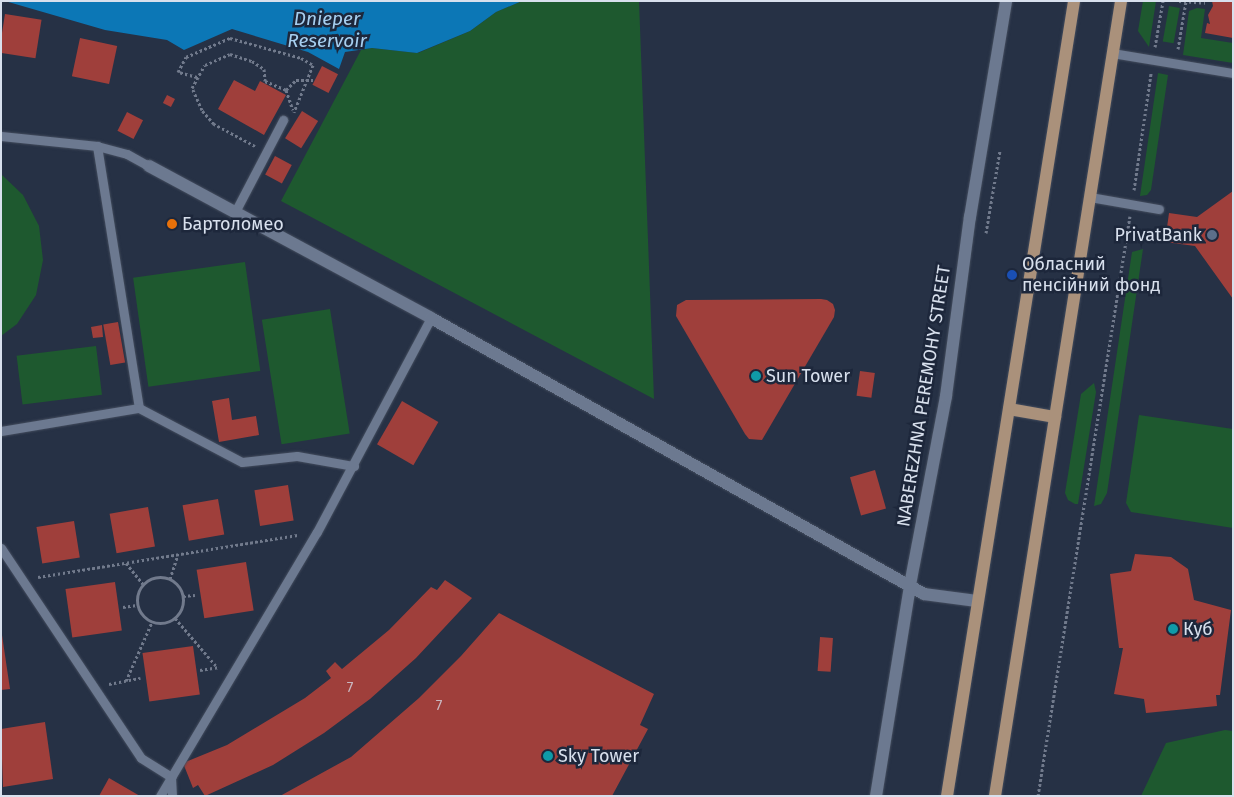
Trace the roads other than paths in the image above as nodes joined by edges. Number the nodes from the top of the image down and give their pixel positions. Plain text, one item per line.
1 (1006, 1) edge
2 (1074, 1) edge
3 (1121, 1) edge
4 (1112, 53) junction
5 (1233, 73) edge
6 (283, 120) road end
7 (1, 136) edge
8 (97, 146) junction
9 (149, 166) joint
10 (1090, 197) junction
11 (1159, 209) dead end
12 (235, 212) junction
13 (432, 318) junction
14 (139, 408) junction
15 (1009, 409) junction
16 (1055, 417) junction
17 (1, 431) edge
18 (354, 466) junction
19 (1, 548) edge
20 (910, 585) junction
21 (977, 601) junction
22 (171, 778) junction
23 (160, 796) edge
24 (172, 796) edge
25 (876, 796) edge
26 (947, 796) edge
27 (995, 796) edge

1 - 20 street, NABEREZHNA PEREMOHY STREET
2 - 15 main road
3 - 4 main road
4 - 5 lane
4 - 10 main road
6 - 12 lane
7 - 8 lane
8 - 9 lane
8 - 14 lane
9 - 12 street
10 - 11 lane
10 - 16 main road
12 - 13 street
13 - 18 lane
13 - 20 street
14 - 17 lane
14 - 18 lane
15 - 16 main road
15 - 21 main road
16 - 27 main road
18 - 22 lane
19 - 22 lane
20 - 21 street
20 - 25 street, NABEREZHNA PEREMOHY STREET
21 - 26 main road
22 - 23 lane
22 - 24 lane

